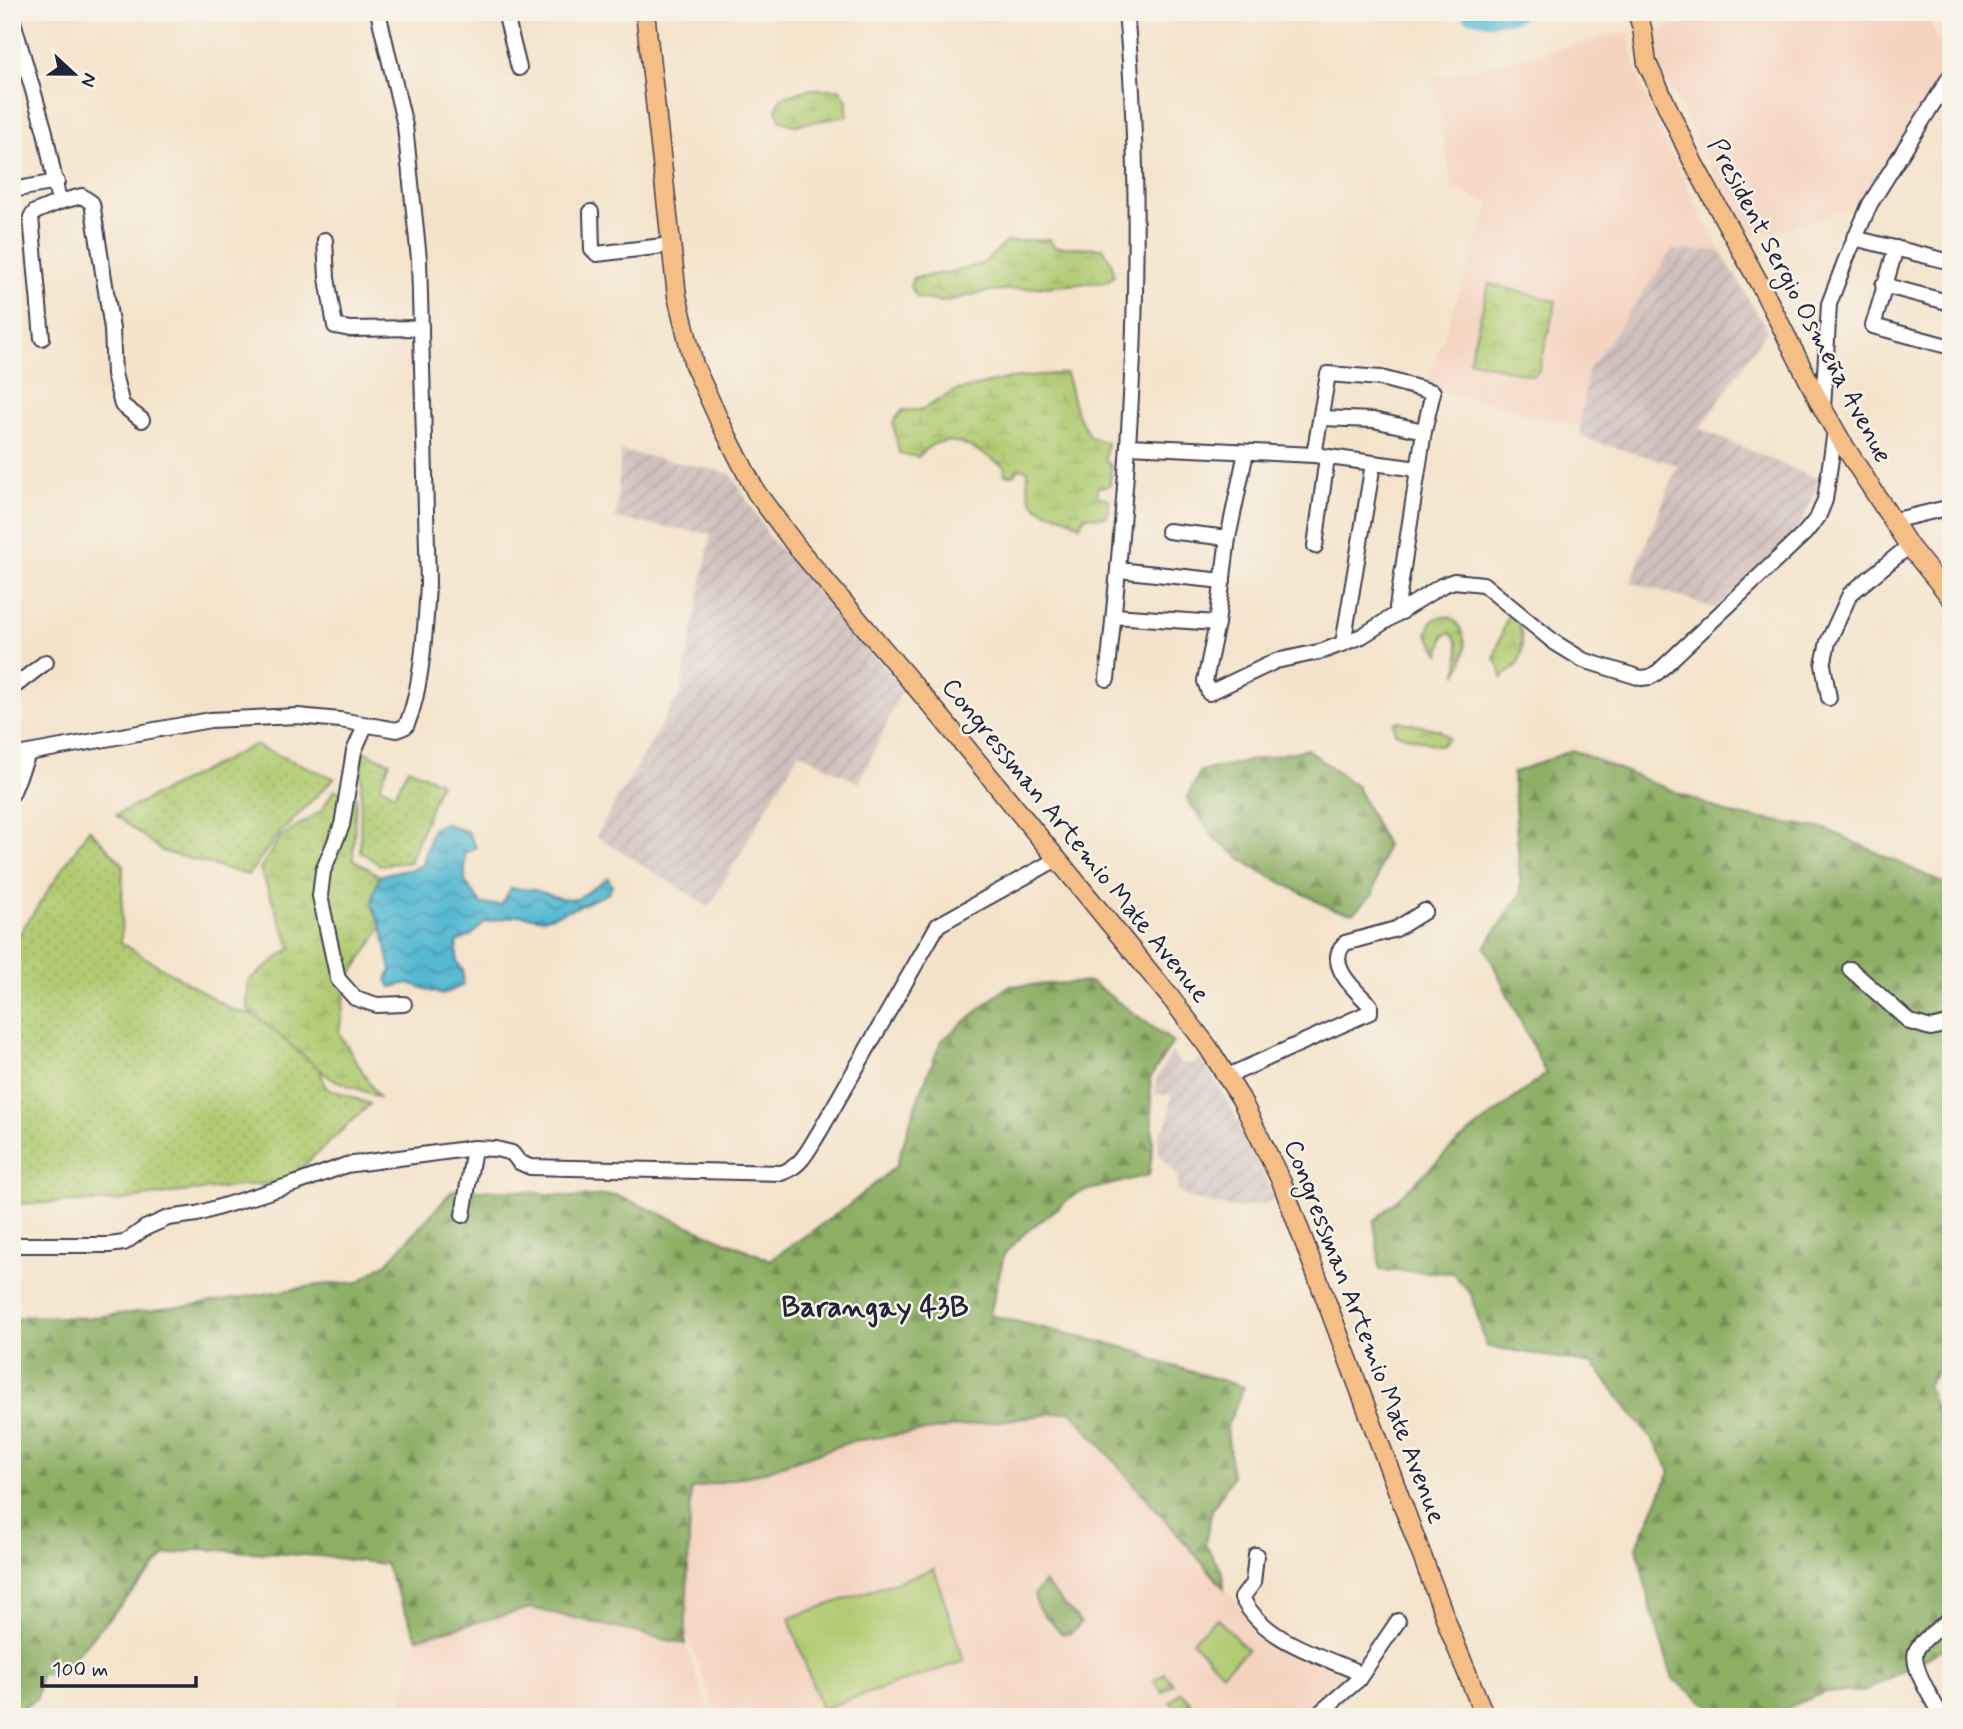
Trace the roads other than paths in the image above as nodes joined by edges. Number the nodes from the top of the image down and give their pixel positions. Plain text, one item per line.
1 (378, 12) edge
2 (505, 12) edge
3 (645, 12) edge
4 (1126, 12) edge
5 (1637, 12) edge
6 (12, 18) edge
7 (519, 68) dead end
8 (1951, 75) edge
9 (57, 182) junction
10 (12, 190) edge
11 (59, 202) junction
12 (591, 212) dead end
13 (1854, 238) junction
14 (325, 240) dead end
15 (671, 245) junction
16 (1896, 248) junction
17 (1951, 262) edge
18 (1884, 285) junction
19 (1951, 303) edge
20 (421, 328) junction
21 (41, 338) dead end
22 (1951, 347) edge
23 (1823, 409) junction
24 (1321, 418) junction
25 (142, 420) dead end
26 (1424, 431) junction
27 (1835, 431) junction
28 (1129, 446) junction
29 (1246, 452) junction
30 (1320, 456) junction
31 (1373, 464) junction
32 (1418, 469) junction
33 (1951, 507) edge
34 (1892, 521) junction
35 (1168, 531) dead end
36 (1228, 538) junction
37 (1315, 546) dead end
38 (1909, 546) junction
39 (1118, 570) junction
40 (1223, 581) junction
41 (1951, 598) edge
42 (1402, 612) junction
43 (1114, 616) junction
44 (1217, 623) junction
45 (1343, 644) junction
46 (46, 662) dead end
47 (1107, 679) dead end
48 (12, 688) edge
49 (1829, 698) dead end
50 (365, 726) junction
51 (28, 754) junction
52 (12, 756) edge
53 (12, 794) edge
54 (1058, 859) junction
55 (1425, 911) dead end
56 (1850, 969) dead end
57 (404, 1004) dead end
58 (1951, 1023) edge
59 (1228, 1076) junction
60 (474, 1148) junction
61 (463, 1214) dead end
62 (12, 1245) edge
63 (1256, 1555) dead end
64 (1951, 1618) edge
65 (1398, 1621) dead end
66 (1358, 1680) junction
67 (1315, 1717) edge
68 (1485, 1717) edge
69 (1942, 1717) edge

1 - 20 street
2 - 7 street
3 - 15 main road, Congressman Artemio Mate Avenue
4 - 28 street
5 - 23 main road, President Sergio Osmeña Avenue
6 - 9 street
8 - 13 street
9 - 10 street
9 - 11 street
11 - 21 street
11 - 25 street
12 - 15 street
13 - 16 street
13 - 23 street
14 - 20 street
15 - 54 main road, Congressman Artemio Mate Avenue
16 - 17 street
16 - 18 street
18 - 19 street
18 - 22 street
20 - 50 street
23 - 27 main road, President Sergio Osmeña Avenue
24 - 26 street
24 - 26 street
24 - 30 street
26 - 32 street
27 - 34 main road, President Sergio Osmeña Avenue
27 - 42 street
28 - 29 street
28 - 39 street
29 - 30 street
29 - 36 street
30 - 31 street
30 - 37 street
31 - 32 street
31 - 45 street
32 - 42 street
33 - 34 street
34 - 38 main road, President Sergio Osmeña Avenue
35 - 36 street
36 - 40 street
38 - 41 main road, President Sergio Osmeña Avenue
38 - 49 street
39 - 40 street
39 - 43 street
40 - 44 street
42 - 45 street
43 - 44 street
43 - 47 street
44 - 45 street
46 - 48 street
50 - 51 street
50 - 57 street
51 - 52 street
51 - 53 street
54 - 59 main road, Congressman Artemio Mate Avenue
54 - 60 street
55 - 59 street
56 - 58 street
59 - 68 main road, Congressman Artemio Mate Avenue
60 - 61 street
60 - 62 street
63 - 66 street
64 - 69 street
65 - 66 street
66 - 67 street

